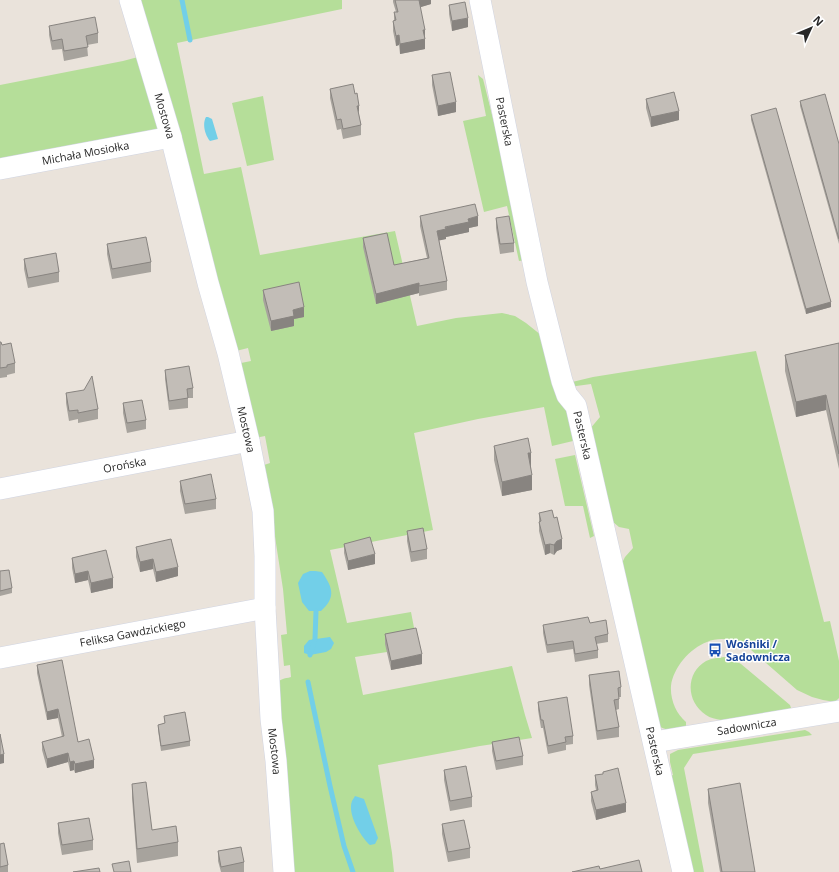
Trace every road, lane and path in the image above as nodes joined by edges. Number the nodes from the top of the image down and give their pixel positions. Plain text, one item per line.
1 (130, 0) edge
2 (480, 0) edge
3 (170, 137) junction
4 (0, 169) edge
5 (249, 441) junction
6 (0, 489) edge
7 (265, 608) junction
8 (0, 658) edge
9 (839, 712) edge
10 (654, 742) junction
11 (284, 872) edge
12 (683, 872) edge

1 - 3 street, Mostowa
2 - 10 street, Pasterska
3 - 4 street, Michała Mosiołka
3 - 5 street, Mostowa
5 - 6 street, Orońska
5 - 7 street, Mostowa
7 - 8 street, Feliksa Gawdzickiego
7 - 11 street, Mostowa
9 - 10 street, Sadownicza
10 - 12 street, Pasterska

